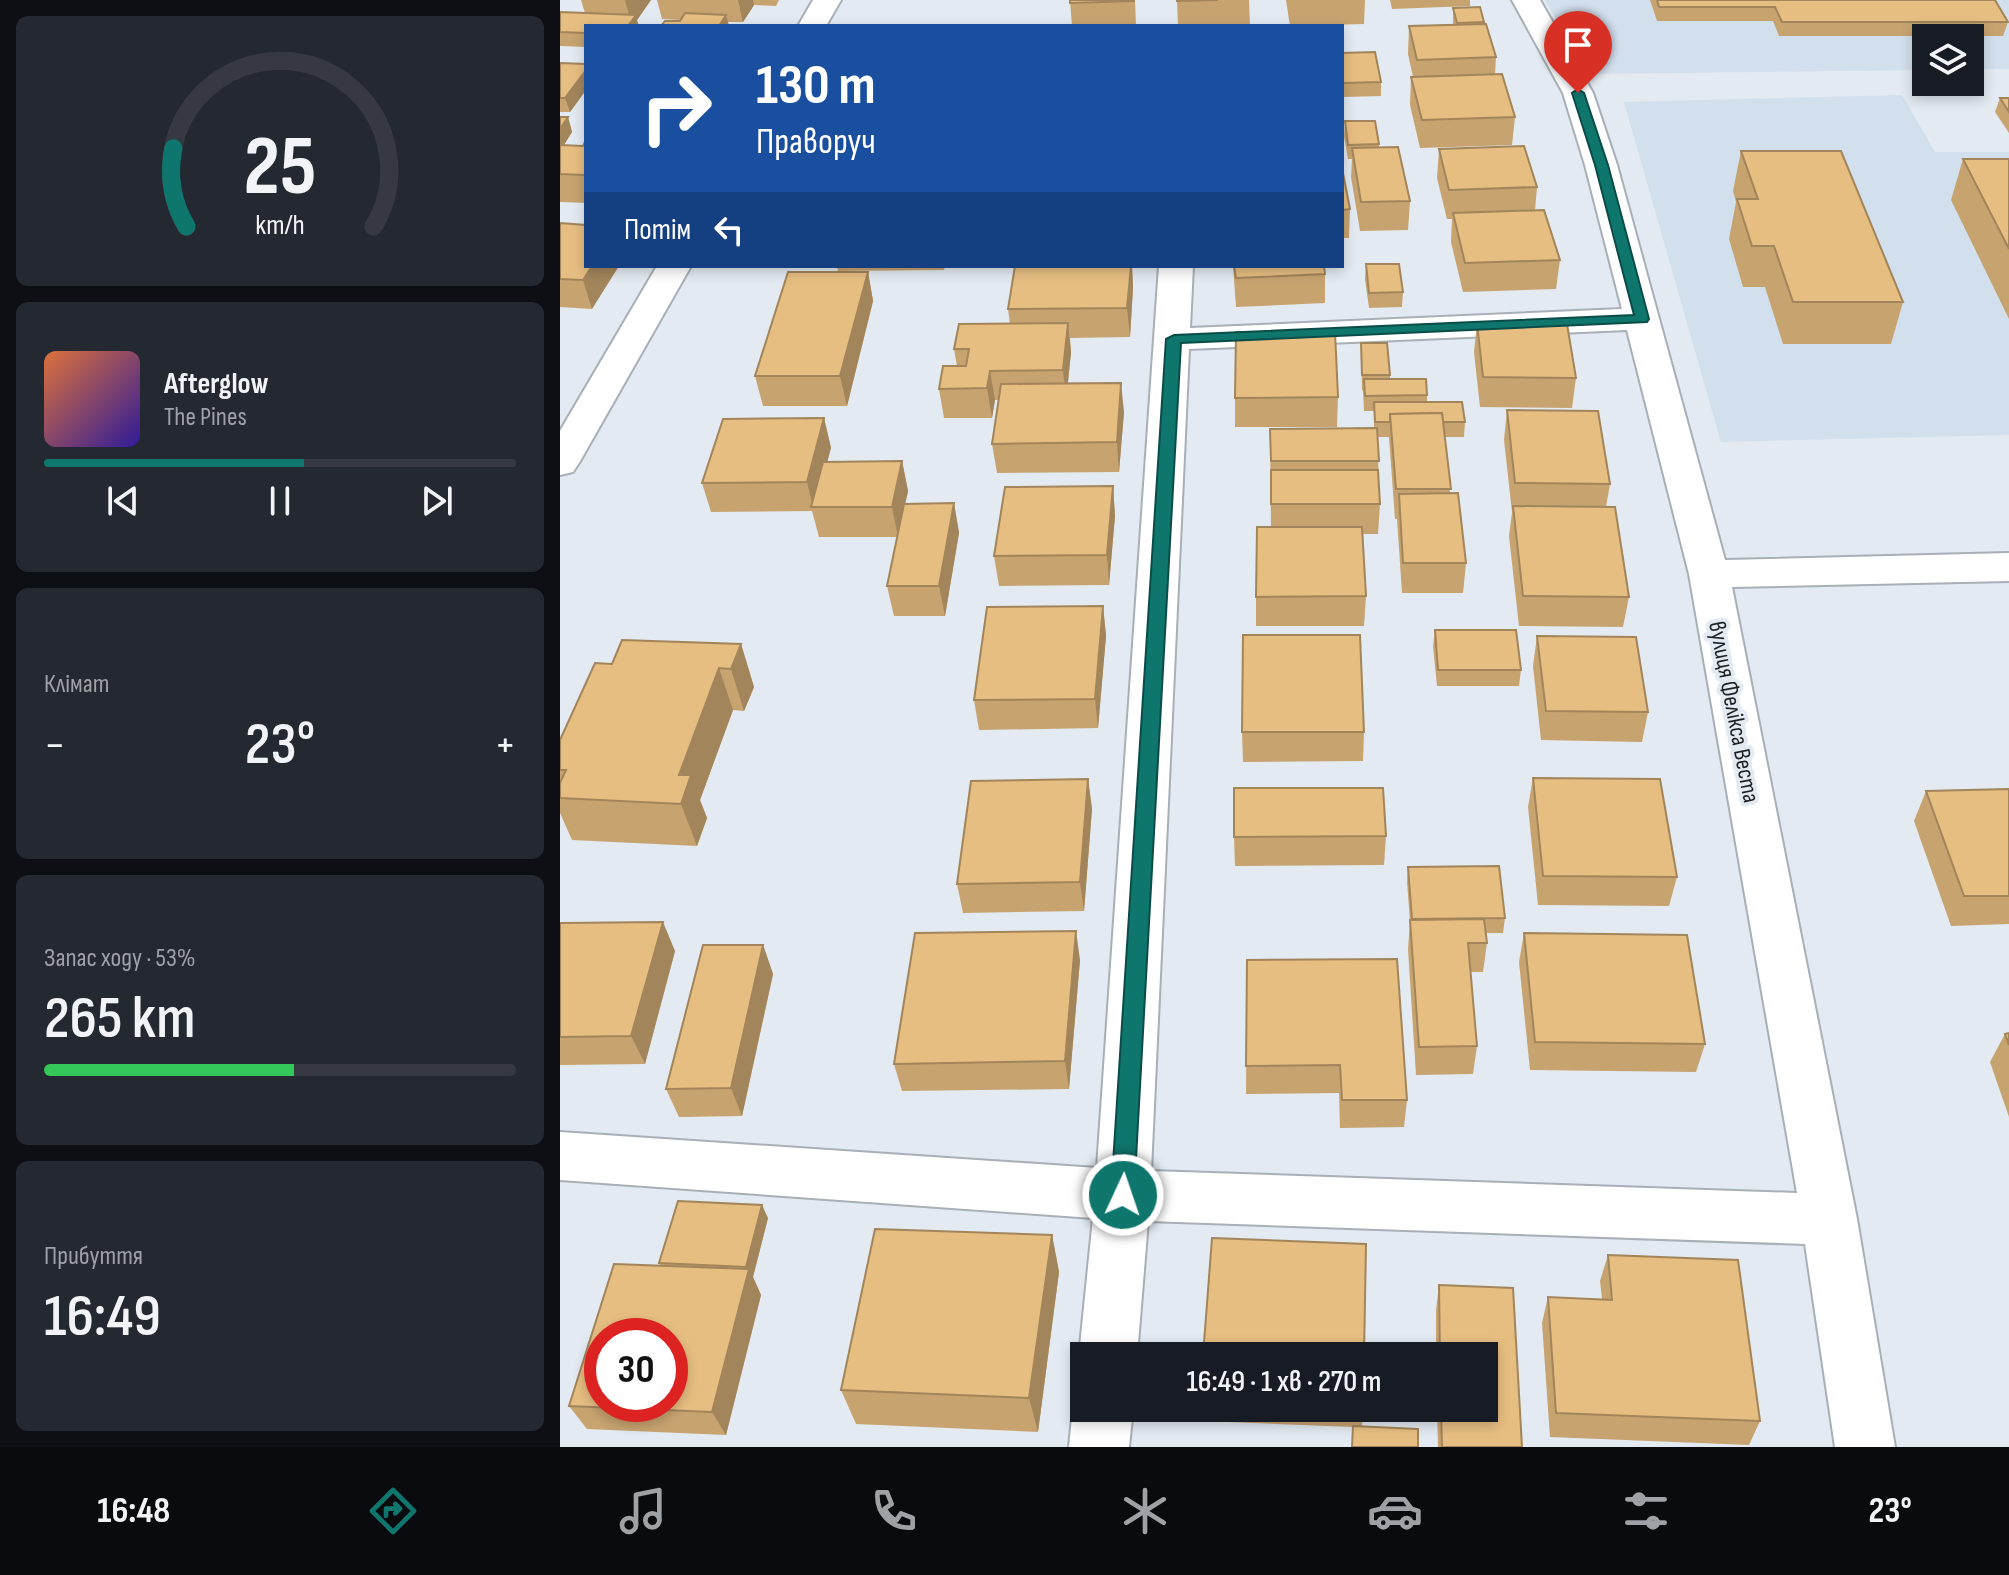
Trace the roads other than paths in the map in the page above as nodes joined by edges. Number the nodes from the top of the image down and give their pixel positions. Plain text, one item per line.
1 (827, 0) edge
2 (1526, 0) edge
3 (813, 24) edge
4 (673, 268) edge
5 (1176, 268) edge
6 (1642, 319) junction
7 (1174, 339) junction
8 (560, 463) edge
9 (2009, 567) edge
10 (1709, 574) junction
11 (560, 1156) edge
12 (1123, 1195) junction
13 (1829, 1219) junction
14 (1109, 1342) edge
15 (1102, 1422) edge
16 (1099, 1447) edge
17 (1865, 1447) edge

1 - 3 street
2 - 6 street, вулиця Фелікса Веста
4 - 8 street
5 - 7 street
6 - 7 street
6 - 10 street, вулиця Фелікса Веста
7 - 12 street
9 - 10 street
10 - 13 street, вулиця Фелікса Веста
11 - 12 street
12 - 13 street
12 - 14 street
13 - 17 street, вулиця Фелікса Веста
15 - 16 street

